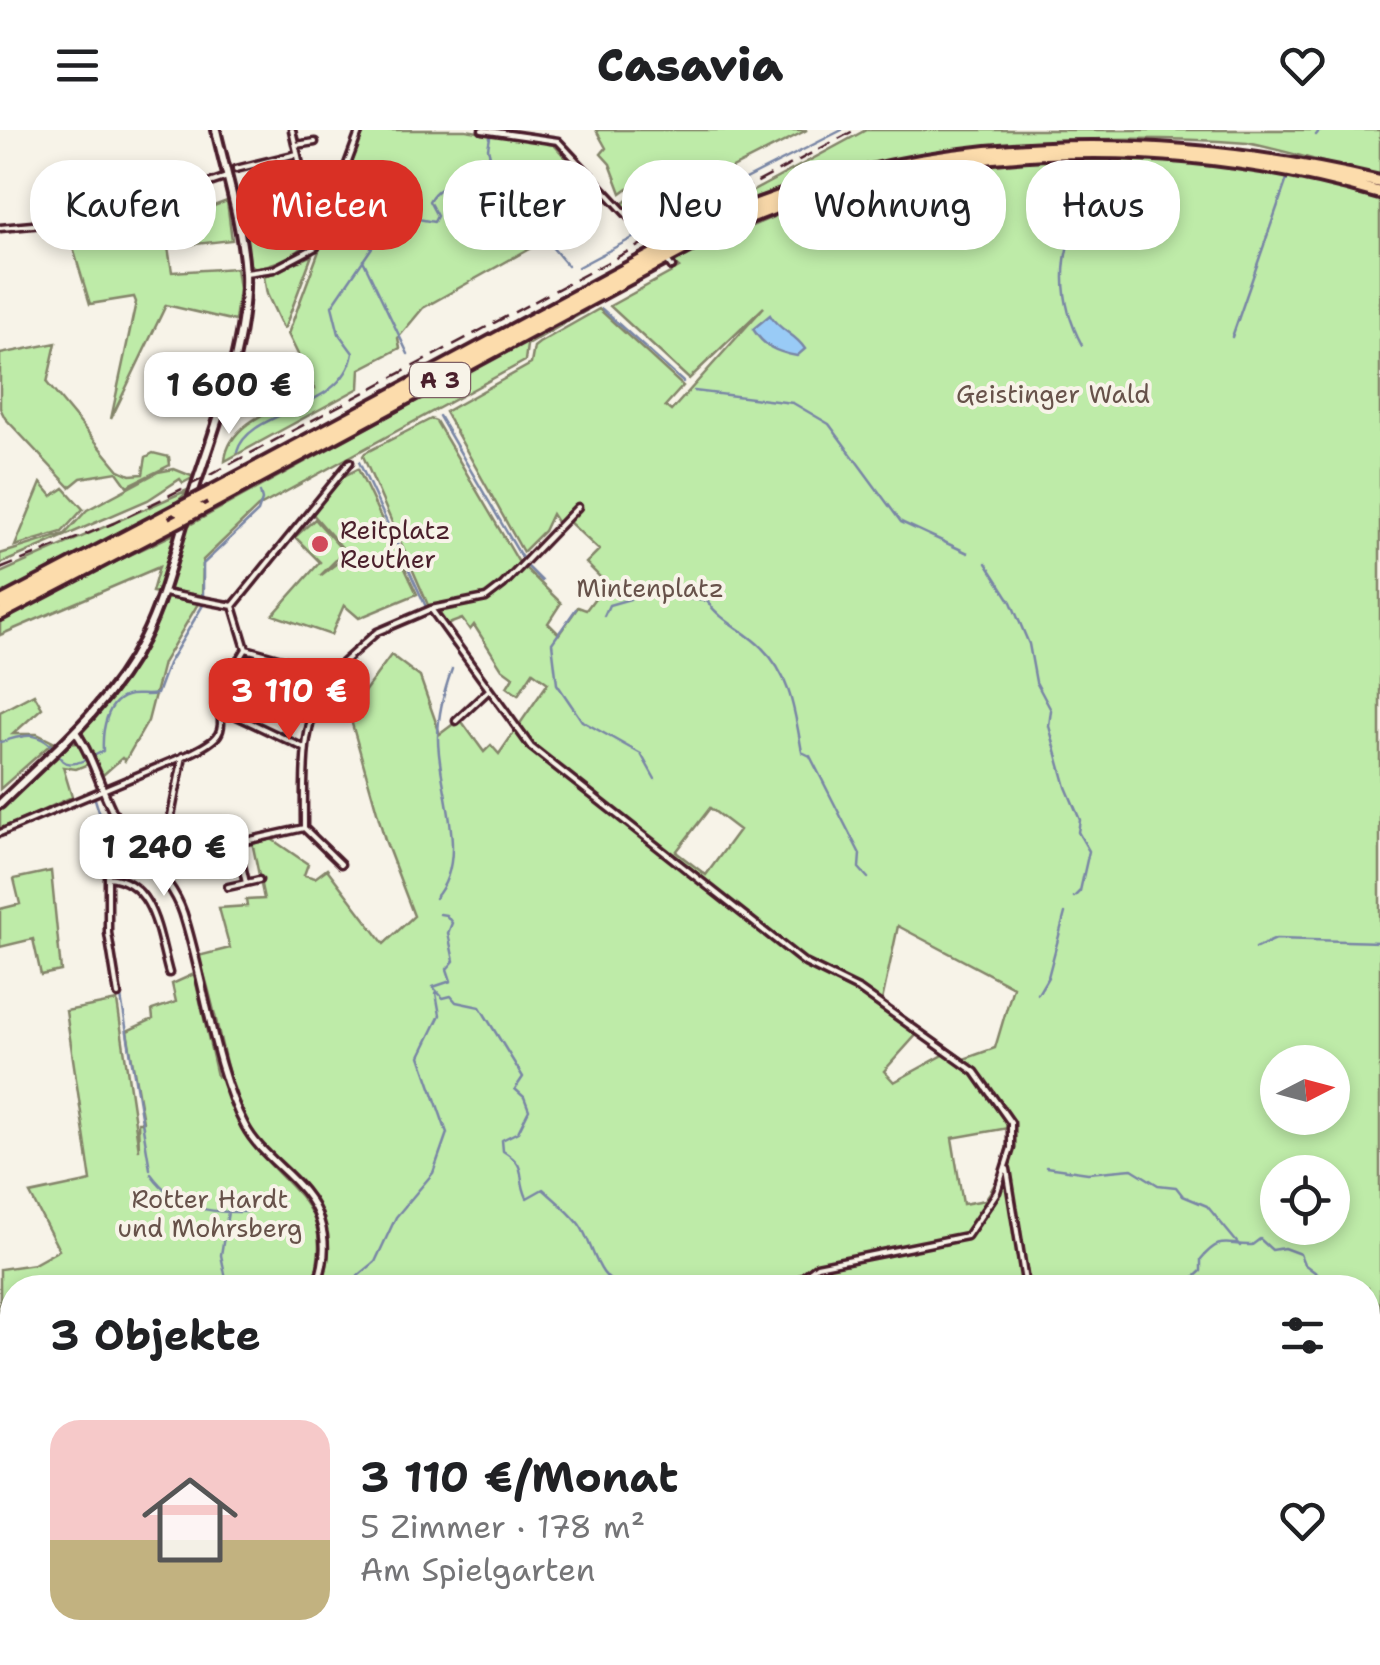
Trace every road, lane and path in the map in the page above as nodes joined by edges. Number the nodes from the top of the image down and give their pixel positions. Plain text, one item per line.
1 (216, 130) edge
2 (292, 130) edge
3 (360, 130) edge
4 (484, 130) edge
5 (316, 142) dead end
6 (296, 145) junction
7 (298, 154) junction
8 (273, 160) edge
9 (299, 160) edge
10 (227, 177) junction
11 (1380, 182) edge
12 (1380, 193) edge
13 (622, 210) edge
14 (0, 228) edge
15 (245, 273) junction
16 (350, 462) dead end
17 (578, 506) dead end
18 (162, 592) junction
19 (0, 603) edge
20 (233, 606) junction
21 (432, 609) junction
22 (0, 614) edge
23 (246, 649) junction
24 (331, 672) junction
25 (489, 690) junction
26 (222, 710) junction
27 (456, 720) dead end
28 (76, 731) junction
29 (305, 749) junction
30 (183, 756) junction
31 (104, 788) junction
32 (0, 804) edge
33 (304, 828) junction
34 (0, 833) edge
35 (169, 834) junction
36 (107, 836) dead end
37 (130, 840) junction
38 (238, 843) junction
39 (111, 852) junction
40 (341, 864) dead end
41 (162, 874) junction
42 (108, 877) junction
43 (260, 880) dead end
44 (246, 882) junction
45 (228, 887) dead end
46 (169, 973) dead end
47 (118, 995) dead end
48 (1007, 1168) junction
49 (319, 1275) edge
50 (805, 1275) edge
51 (1024, 1275) edge

1 - 10 main road
2 - 6 street
3 - 15 street
4 - 13 street
5 - 6 street
6 - 7 street
7 - 8 street
7 - 9 street
10 - 14 street
10 - 15 main road
11 - 19 highway, A 3, bridge
12 - 22 highway, A 3, bridge
15 - 18 main road
16 - 20 street
17 - 21 street
18 - 20 street
18 - 28 main road
20 - 23 street
21 - 24 street
21 - 25 street
23 - 24 street
23 - 26 street
24 - 29 street
25 - 27 street
25 - 48 street
26 - 29 street
26 - 30 street
28 - 31 street
28 - 32 main road
29 - 33 street
30 - 31 street
30 - 35 street
31 - 34 street
31 - 37 street
33 - 38 street
33 - 40 street
35 - 38 street
35 - 41 street
36 - 39 street
37 - 39 street
37 - 41 street
38 - 44 street
39 - 42 street
41 - 49 street
42 - 46 street
42 - 47 street
43 - 44 street
44 - 45 street
48 - 50 street
48 - 51 street

